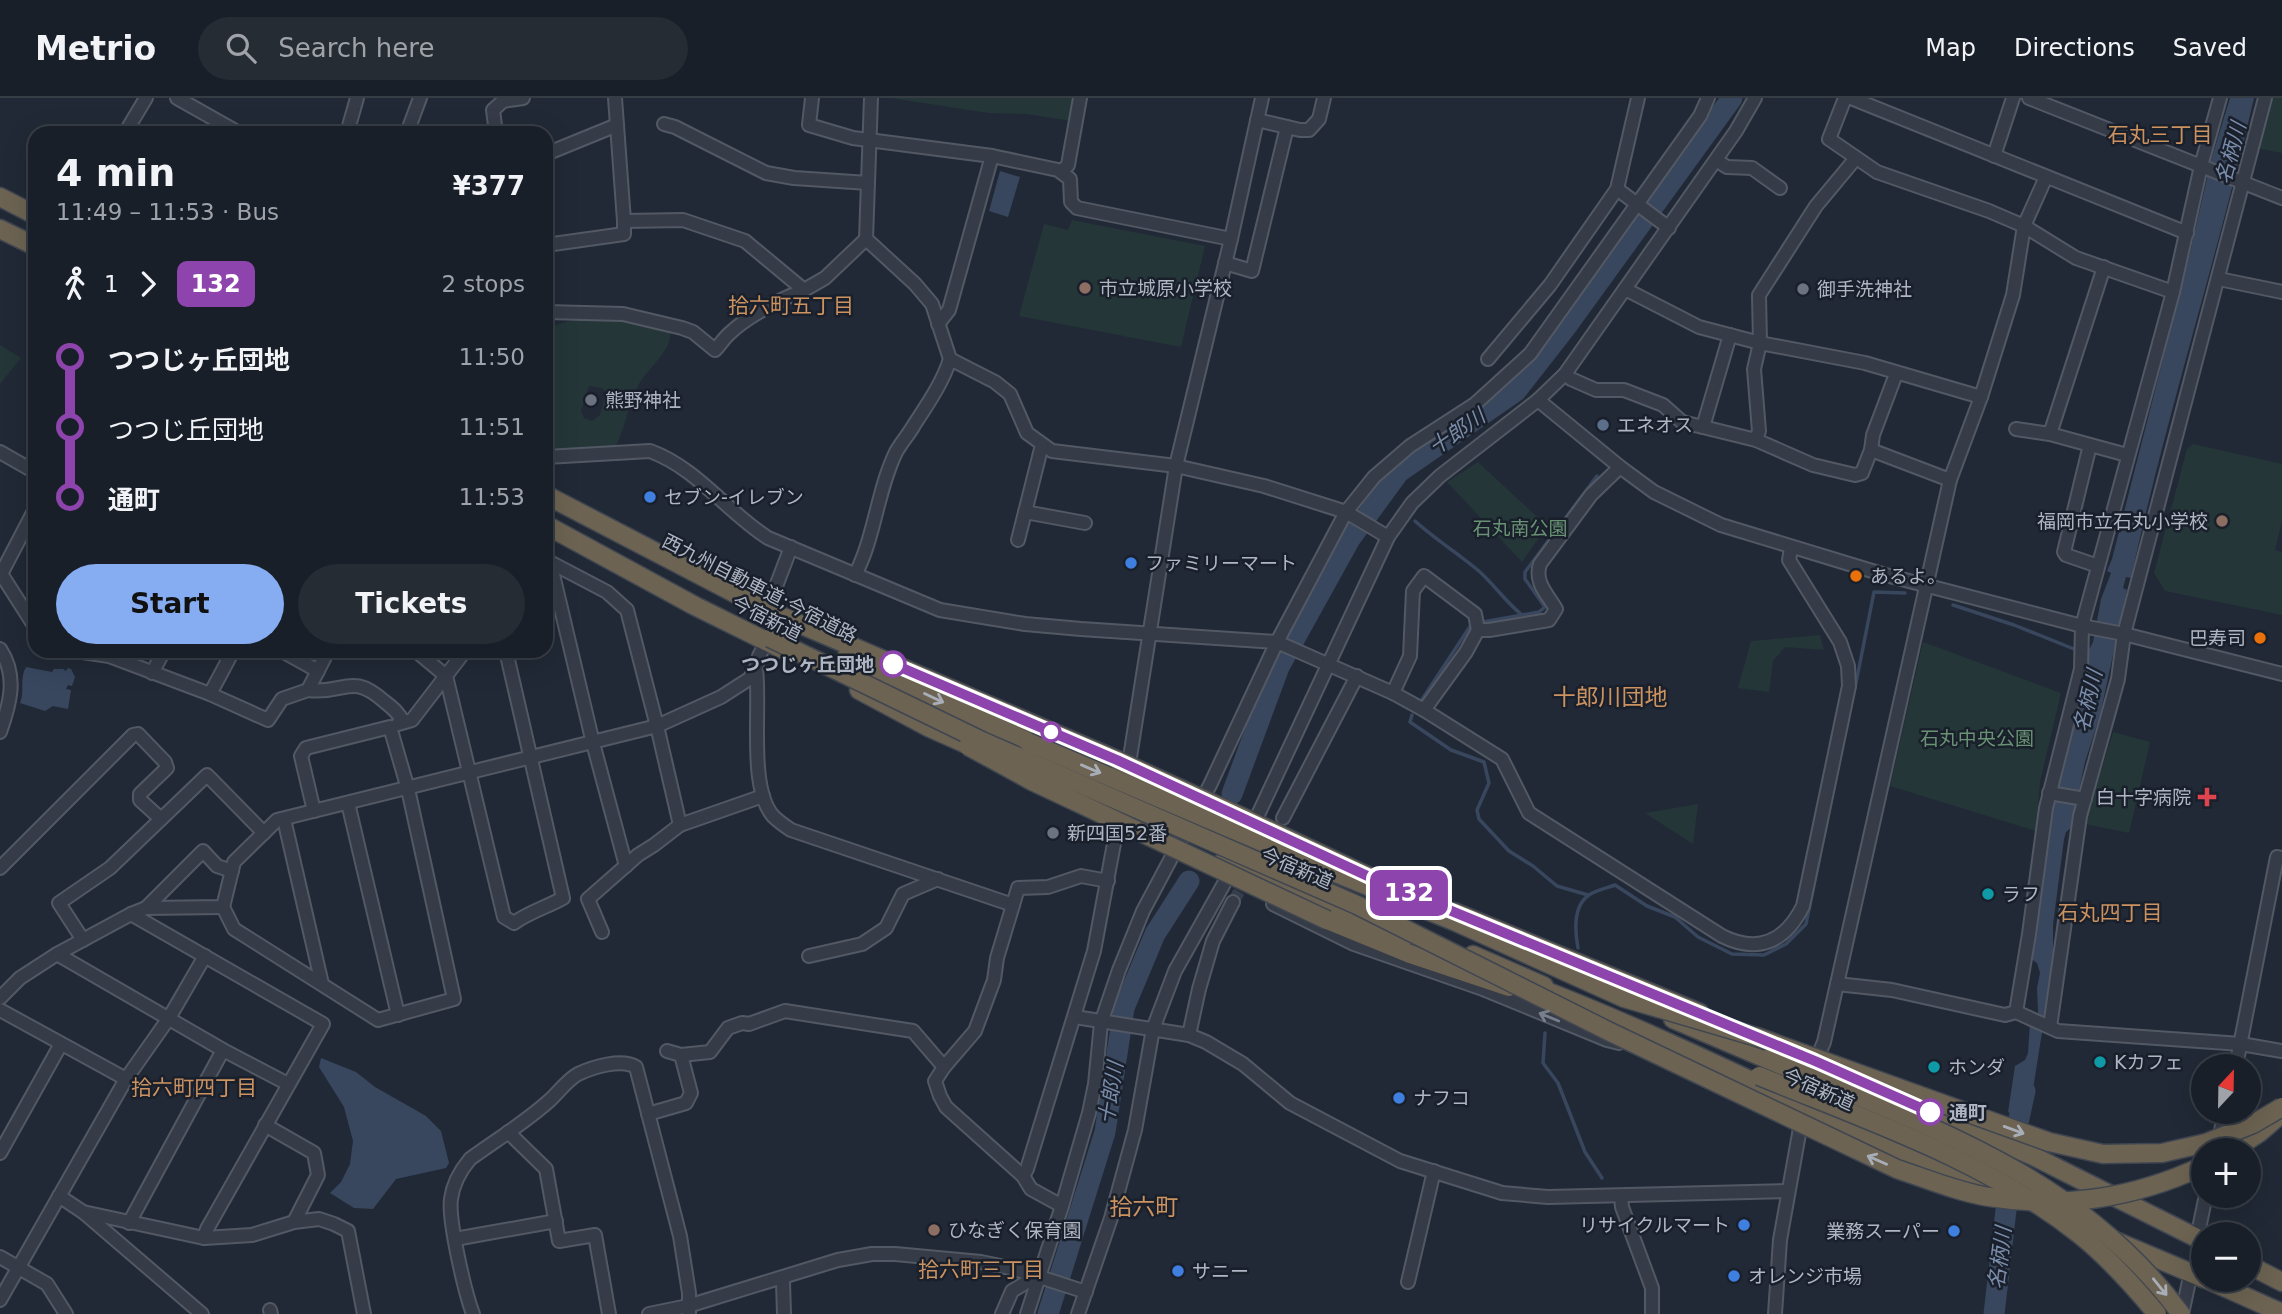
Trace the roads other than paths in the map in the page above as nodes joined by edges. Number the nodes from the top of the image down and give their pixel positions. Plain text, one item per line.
1 (146, 98) edge
2 (177, 98) edge
3 (357, 98) edge
4 (420, 98) edge
5 (523, 98) edge
6 (615, 98) edge
7 (812, 98) edge
8 (871, 98) edge
9 (1080, 98) edge
10 (1262, 98) edge
11 (1324, 98) edge
12 (1637, 98) edge
13 (1708, 98) edge
14 (1755, 98) edge
15 (1845, 98) edge
16 (1851, 98) edge
17 (2013, 98) edge
18 (2029, 98) edge
19 (2072, 98) edge
20 (2220, 98) edge
21 (2265, 98) edge
22 (503, 99) edge
23 (2065, 112) junction
24 (1257, 120) junction
25 (664, 124) dead end
26 (617, 125) junction
27 (129, 126) edge
28 (227, 126) edge
29 (350, 126) edge
30 (410, 126) edge
31 (495, 126) edge
32 (1287, 127) junction
33 (869, 140) junction
34 (553, 151) edge
35 (992, 156) junction
36 (1994, 156) junction
37 (1856, 158) junction
38 (1716, 160) junction
39 (2201, 166) junction
40 (1062, 171) junction
41 (2046, 177) junction
42 (2242, 182) junction
43 (868, 183) junction
44 (1780, 188) dead end
45 (1617, 189) junction
46 (0, 197) edge
47 (2282, 198) edge
48 (1636, 204) junction
49 (0, 205) edge
50 (28, 211) edge
51 (28, 219) edge
52 (624, 221) junction
53 (2024, 226) junction
54 (0, 227) edge
55 (1669, 228) junction
56 (2187, 233) junction
57 (866, 239) junction
58 (1231, 239) junction
59 (28, 241) edge
60 (553, 244) edge
61 (1225, 263) junction
62 (2104, 267) junction
63 (2219, 279) junction
64 (1625, 289) junction
65 (804, 290) junction
66 (2172, 292) junction
67 (2282, 292) edge
68 (553, 312) edge
69 (938, 324) junction
70 (1730, 335) junction
71 (1760, 343) junction
72 (950, 359) junction
73 (1488, 359) dead end
74 (1565, 374) junction
75 (1896, 374) junction
76 (1981, 397) junction
77 (1538, 400) junction
78 (1703, 427) junction
79 (2016, 429) dead end
80 (2050, 434) junction
81 (1756, 440) junction
82 (1042, 445) junction
83 (2090, 445) junction
84 (1871, 450) junction
85 (0, 452) edge
86 (2127, 455) junction
87 (553, 457) edge
88 (1176, 466) junction
89 (1620, 467) junction
90 (28, 468) edge
91 (1950, 480) junction
92 (553, 502) edge
93 (553, 502) edge
94 (1025, 512) junction
95 (1346, 512) junction
96 (28, 522) edge
97 (1085, 523) dead end
98 (553, 528) edge
99 (1388, 537) junction
100 (1018, 540) dead end
101 (791, 547) junction
102 (1791, 548) junction
103 (553, 564) edge
104 (2098, 566) junction
105 (1, 573) edge
106 (855, 575) junction
107 (553, 581) edge
108 (1927, 586) junction
109 (766, 610) junction
110 (28, 616) edge
111 (2082, 626) junction
112 (1478, 630) junction
113 (2124, 634) junction
114 (1151, 635) junction
115 (768, 640) junction
116 (1279, 642) junction
117 (0, 649) edge
118 (114, 658) edge
119 (160, 658) edge
120 (229, 658) edge
121 (295, 658) edge
122 (324, 658) edge
123 (424, 658) edge
124 (460, 658) edge
125 (508, 658) edge
126 (1328, 665) junction
127 (756, 669) junction
128 (318, 671) junction
129 (152, 673) junction
130 (2282, 674) edge
131 (446, 676) junction
132 (1357, 676) junction
133 (308, 690) junction
134 (210, 694) junction
135 (1392, 694) junction
136 (1424, 710) junction
137 (403, 722) junction
138 (657, 726) junction
139 (390, 727) junction
140 (0, 732) edge
141 (593, 743) junction
142 (532, 758) junction
143 (471, 773) junction
144 (408, 789) junction
145 (2049, 793) junction
146 (763, 796) junction
147 (2085, 799) junction
148 (348, 803) junction
149 (314, 811) junction
150 (284, 818) junction
151 (1283, 818) dead end
152 (161, 820) junction
153 (1249, 820) junction
154 (680, 825) junction
155 (264, 833) junction
156 (2282, 858) edge
157 (1230, 862) junction
158 (626, 866) junction
159 (0, 868) edge
160 (232, 871) junction
161 (938, 879) junction
162 (1108, 881) junction
163 (1233, 902) tunnel mouth
164 (1013, 905) junction
165 (1357, 905) junction
166 (223, 907) junction
167 (146, 908) junction
168 (131, 914) junction
169 (602, 932) dead end
170 (82, 940) junction
171 (57, 954) junction
172 (205, 956) junction
173 (809, 956) dead end
174 (322, 984) junction
175 (1837, 984) junction
176 (0, 998) edge
177 (1624, 998) junction
178 (0, 1010) edge
179 (2017, 1012) junction
180 (398, 1015) junction
181 (1075, 1017) junction
182 (169, 1018) junction
183 (1101, 1023) junction
184 (2050, 1027) junction
185 (1147, 1028) junction
186 (1189, 1035) junction
187 (1661, 1039) junction
188 (61, 1044) junction
189 (2241, 1044) junction
190 (223, 1050) junction
191 (667, 1051) dead end
192 (2282, 1051) edge
193 (2239, 1054) edge
194 (681, 1055) junction
195 (1815, 1061) junction
196 (944, 1067) junction
197 (126, 1079) junction
198 (288, 1084) junction
199 (1776, 1094) junction
200 (1805, 1105) junction
201 (2282, 1110) edge
202 (648, 1114) junction
203 (265, 1125) junction
204 (508, 1132) junction
205 (2251, 1138) edge
206 (0, 1153) edge
207 (1434, 1171) junction
208 (2191, 1171) edge
209 (1023, 1176) junction
210 (1788, 1191) junction
211 (59, 1196) junction
212 (1621, 1196) junction
213 (1062, 1206) junction
214 (83, 1212) junction
215 (556, 1221) junction
216 (129, 1223) junction
217 (294, 1223) junction
218 (2191, 1235) edge
219 (204, 1238) junction
220 (455, 1239) junction
221 (0, 1257) edge
222 (20, 1267) junction
223 (2261, 1271) edge
224 (2191, 1272) edge
225 (1035, 1275) junction
226 (781, 1278) junction
227 (1408, 1282) dead end
228 (2282, 1282) edge
229 (1086, 1292) junction
230 (2192, 1292) edge
231 (2235, 1292) edge
232 (0, 1300) edge
233 (689, 1310) edge
234 (66, 1314) edge
235 (202, 1314) edge
236 (364, 1314) edge
237 (473, 1314) edge
238 (609, 1314) edge
239 (649, 1314) edge
240 (783, 1314) edge
241 (1002, 1314) edge
242 (1027, 1314) edge
243 (1079, 1314) edge
244 (1652, 1314) edge
245 (1776, 1314) edge
246 (2157, 1314) edge
247 (2181, 1314) edge
248 (2282, 1314) edge

1 - 27 street
2 - 28 street
3 - 29 street
4 - 30 street
5 - 22 street
6 - 26 street
7 - 33 street
8 - 33 street
9 - 40 street
10 - 24 street
11 - 32 street
12 - 45 street
13 - 48 street
14 - 38 street
15 - 37 street
16 - 36 street
17 - 36 street
18 - 23 street
19 - 23 street
20 - 39 street
21 - 42 street
22 - 31 street
23 - 39 street
24 - 32 street
24 - 58 street
25 - 43 street
26 - 34 street
26 - 52 street
32 - 61 street
33 - 35 street
33 - 43 street
35 - 40 street
35 - 69 street
36 - 41 street
37 - 53 street
37 - 71 street
38 - 44 street
38 - 55 street
39 - 42 street
39 - 56 street
40 - 58 street
41 - 53 street
41 - 56 street
42 - 47 street
42 - 63 street
43 - 57 street
45 - 48 street
45 - 73 street
46 - 50 highway
48 - 55 street
48 - 95 street
49 - 51 highway
52 - 60 street
52 - 65 street
53 - 62 street
53 - 76 street
54 - 59 highway
55 - 64 street
56 - 66 street
57 - 65 street
57 - 69 street
58 - 61 street
61 - 88 street
62 - 66 street
62 - 80 street
63 - 67 street
63 - 113 street
64 - 70 street
64 - 74 street
65 - 68 street
66 - 86 street
69 - 72 street
70 - 71 street
70 - 78 street
71 - 75 street
71 - 81 street
72 - 82 street
72 - 106 street
74 - 77 street
74 - 78 street
75 - 76 street
75 - 84 street
76 - 91 street
77 - 89 street
77 - 99 street
78 - 81 street
79 - 80 street
80 - 83 street
81 - 84 street
82 - 88 street
82 - 94 street
83 - 86 street
83 - 104 street
84 - 91 street
85 - 90 street
86 - 104 street
87 - 101 street
88 - 95 street
88 - 114 street
89 - 102 street
89 - 112 street
91 - 108 street
92 - 109 highway, 今宿新道
93 -> 177 highway, 西九州自動車道;今宿道路, bridge
94 - 97 street
94 - 100 street
95 - 99 street
95 - 116 street
96 - 105 street
98 - 115 highway, 西九州自動車道;今宿道路
99 - 126 street
101 - 106 street
101 - 109 street
102 - 108 street
102 - 136 street
103 - 138 street
104 - 111 street
105 - 110 street
106 - 114 street
107 - 141 street
108 - 111 street
108 - 175 street
109 - 153 highway, 今宿新道, bridge
111 - 113 street
111 - 145 street
112 - 135 street
112 - 136 street
113 - 130 street
113 - 147 street
114 - 116 street
114 - 162 street
115 - 127 street
115 - 157 highway, 今宿新道
115 - 165 highway, 西九州自動車道;今宿道路, bridge
115 - 187 highway, bridge
116 - 126 street
116 - 183 street
117 - 140 street
118 - 129 street
119 - 129 street
120 - 134 street
121 - 128 street
122 - 128 street
123 - 131 street
124 - 131 street
125 - 142 street
126 - 132 street
126 - 153 street
127 - 138 street
127 - 146 street
128 - 133 street
129 - 134 street
131 - 137 street
131 - 143 street
132 - 135 street
132 - 151 street
133 - 134 street
133 - 137 street
135 - 136 street
137 - 139 street
138 - 141 street
138 - 154 street
139 - 144 street
139 - 149 street
141 - 142 street
141 - 158 street
142 - 143 street
142 - 143 street
143 - 144 street
144 - 148 street
144 - 180 street
145 - 147 street
145 - 179 street
146 - 154 street
146 - 161 street
147 - 184 street
148 - 149 street
148 - 180 street
149 - 150 street
150 - 155 street
150 - 174 street
152 - 155 street
152 - 159 street
152 - 170 street
153 - 157 street
153 - 195 highway, 今宿新道
154 - 158 street
155 - 160 street
156 - 189 street
157 - 185 street
157 - 187 highway, 今宿新道
199 -> 157 street
158 - 169 street
160 - 166 street
160 - 167 street
161 - 164 street
161 - 173 street
162 - 164 street
162 - 181 street
163 - 186 street
164 - 196 street
208 -> 165 highway, bridge
165 - 246 highway, 西九州自動車道;今宿道路, bridge
166 - 167 street
166 - 174 street
167 - 168 street
168 - 170 street
168 - 172 street
170 - 171 street
171 - 176 street
171 - 182 street
172 - 182 street
172 - 198 street
174 - 180 street
175 - 179 street
175 - 195 street
177 -> 201 highway, bridge
177 -> 247 highway, 西九州自動車道;今宿道路, bridge
178 - 188 street
179 - 184 street
181 - 183 street
181 - 209 street
182 - 190 street
182 - 197 street
183 - 185 street
183 - 213 street
184 - 189 street
185 - 186 street
185 - 229 street
186 - 207 street
187 - 199 highway, 今宿新道
188 - 197 street
188 - 206 street
189 - 192 street
189 - 193 street
190 - 198 street
190 - 216 street
191 - 194 street
194 - 196 street
194 - 202 street
195 - 200 street
195 - 218 highway, 今宿新道
196 - 209 street
197 - 211 street
198 - 203 street
199 - 200 highway, 今宿新道
200 - 210 street
200 - 224 highway, 今宿新道, bridge
201 - 205 highway
202 - 204 street
202 - 233 street
203 - 217 street
203 - 219 street
204 - 215 street
204 - 220 street
207 - 212 street
207 - 227 street
209 - 213 street
210 - 212 street
210 - 245 street
211 - 214 street
211 - 222 street
212 - 244 street
213 - 225 street
214 - 216 street
214 - 235 street
215 - 220 street
215 - 238 street
216 - 219 street
217 - 219 street
217 - 236 street
220 - 237 street
221 - 222 street
222 - 232 street
222 - 234 street
223 - 228 highway
225 - 226 street
225 - 229 street
225 - 241 street
225 - 242 street
226 - 233 street
226 - 240 street
229 - 243 street
230 - 247 street
231 - 248 highway, 今宿新道
233 - 239 street

